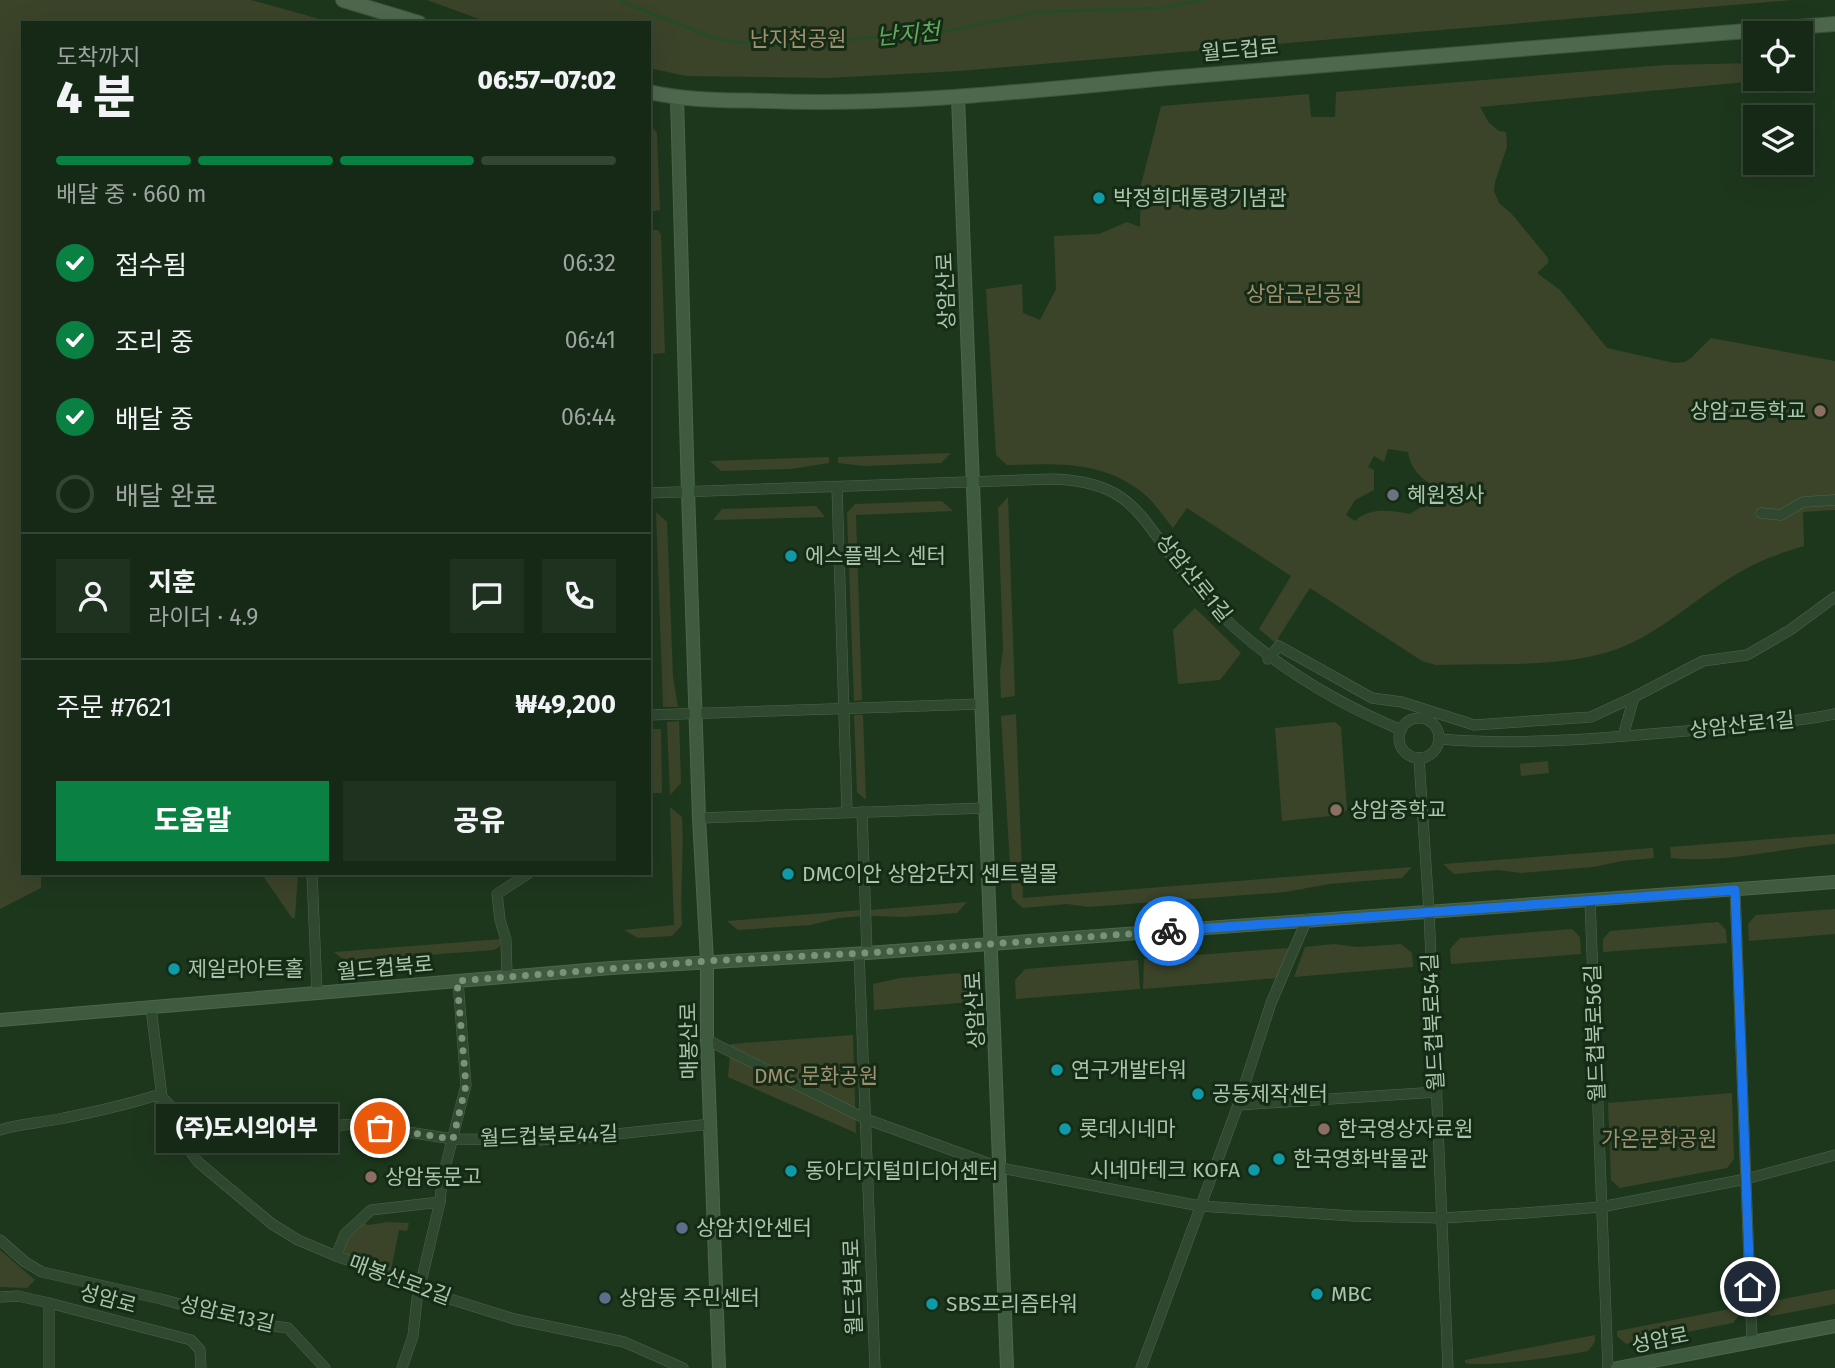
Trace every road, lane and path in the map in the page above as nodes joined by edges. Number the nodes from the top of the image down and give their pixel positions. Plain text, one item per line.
1 (343, 0) edge
2 (412, 21) edge
3 (1835, 24) edge
4 (651, 92) edge
5 (958, 97) junction
6 (677, 98) junction
7 (972, 482) junction
8 (837, 487) junction
9 (688, 491) junction
10 (651, 493) edge
11 (1835, 500) edge
12 (1761, 513) dead end
13 (1835, 597) edge
14 (1269, 658) junction
15 (1634, 696) junction
16 (981, 704) junction
17 (842, 708) junction
18 (695, 713) junction
19 (1835, 714) edge
20 (651, 715) edge
21 (1401, 730) junction
22 (1623, 736) junction
23 (1440, 739) junction
24 (1419, 758) junction
25 (985, 808) junction
26 (847, 812) junction
27 (862, 812) junction
28 (698, 818) junction
29 (312, 875) edge
30 (526, 875) edge
31 (1835, 881) edge
32 (1735, 890) junction
33 (1590, 900) junction
34 (1429, 911) junction
35 (1307, 919) junction
36 (991, 943) junction
37 (863, 953) junction
38 (706, 961) junction
39 (507, 977) junction
40 (457, 981) junction
41 (317, 993) junction
42 (151, 1008) junction
43 (0, 1020) edge
44 (707, 1040) junction
45 (1437, 1092) junction
46 (162, 1097) junction
47 (1238, 1105) junction
48 (176, 1110) junction
49 (866, 1119) junction
50 (710, 1124) junction
51 (0, 1130) edge
52 (453, 1139) junction
53 (1835, 1154) edge
54 (1001, 1168) junction
55 (1746, 1179) junction
56 (440, 1202) junction
57 (1200, 1206) junction
58 (1601, 1207) junction
59 (1443, 1218) junction
60 (0, 1240) edge
61 (336, 1256) junction
62 (421, 1290) junction
63 (0, 1297) edge
64 (49, 1303) junction
65 (1835, 1326) edge
66 (1752, 1341) junction
67 (49, 1368) edge
68 (201, 1368) edge
69 (324, 1368) edge
70 (402, 1368) edge
71 (683, 1368) edge
72 (719, 1368) edge
73 (875, 1368) edge
74 (1007, 1368) edge
75 (1141, 1368) edge
76 (1448, 1368) edge
77 (1608, 1368) edge
78 (1616, 1368) edge

1 - 2 main road
3 - 5 main road, 월드컵로
4 - 6 main road, 월드컵로
5 - 6 main road, 월드컵로
5 - 7 main road, 상암산로
6 - 9 main road, 매봉산로
7 - 8 street
7 - 14 street, 상암산로1길
7 - 16 main road, 상암산로
8 - 9 street
8 - 17 street
9 - 10 street
9 - 18 main road, 매봉산로
11 - 12 street
13 - 15 street
14 - 15 street
14 - 21 street, 상암산로1길
15 - 22 street
16 - 17 street
16 - 25 main road, 상암산로
17 - 18 street
17 - 26 street
18 - 20 street
18 - 28 main road, 매봉산로
19 - 22 street, 상암산로1길
21 - 23 street
21 - 24 street
22 - 23 street, 상암산로1길
23 - 24 street
24 - 34 street
25 - 27 street
25 - 36 main road, 상암산로
26 - 27 street
26 - 28 street
27 - 37 street, 월드컵북로
28 - 38 main road, 매봉산로
29 - 41 street
30 - 39 street
31 - 32 main road, 월드컵북로
32 - 33 main road, 월드컵북로
32 - 55 street
33 - 34 main road, 월드컵북로
33 - 58 street, 월드컵북로56길
34 - 35 main road, 월드컵북로
34 - 45 street, 월드컵북로54길
35 - 36 main road, 월드컵북로
35 - 47 street
36 - 37 main road, 월드컵북로
36 - 54 main road, 상암산로
37 - 38 main road, 월드컵북로
37 - 49 street, 월드컵북로
38 - 39 main road, 월드컵북로
38 - 44 main road, 매봉산로
39 - 40 main road, 월드컵북로
40 - 41 main road, 월드컵북로
40 - 52 street
41 - 42 main road, 월드컵북로
42 - 43 main road, 월드컵북로
42 - 46 street
44 - 49 street
44 - 50 main road, 매봉산로
45 - 47 street
45 - 59 street, 월드컵북로54길
46 - 48 street, 월드컵북로44길
46 - 51 street
47 - 57 street
48 - 52 street, 월드컵북로44길
48 - 61 street, 매봉산로2길
49 - 54 street
49 - 73 street, 월드컵북로
50 - 52 street, 월드컵북로44길
50 - 72 main road, 매봉산로
52 - 56 street
53 - 55 street
54 - 57 street
54 - 74 main road, 상암산로
55 - 58 street
55 - 66 street
56 - 61 street
56 - 62 street
57 - 59 street
57 - 75 street
58 - 59 street
58 - 77 street, 월드컵북로56길
59 - 76 street, 월드컵북로54길
60 - 69 street, 성암로13길
61 - 62 street, 매봉산로2길
62 - 70 street
62 - 71 street, 매봉산로2길
63 - 64 street
64 - 67 street, 성암로
64 - 68 street, 성암로
65 - 66 main road, 성암로
66 - 78 main road, 성암로

